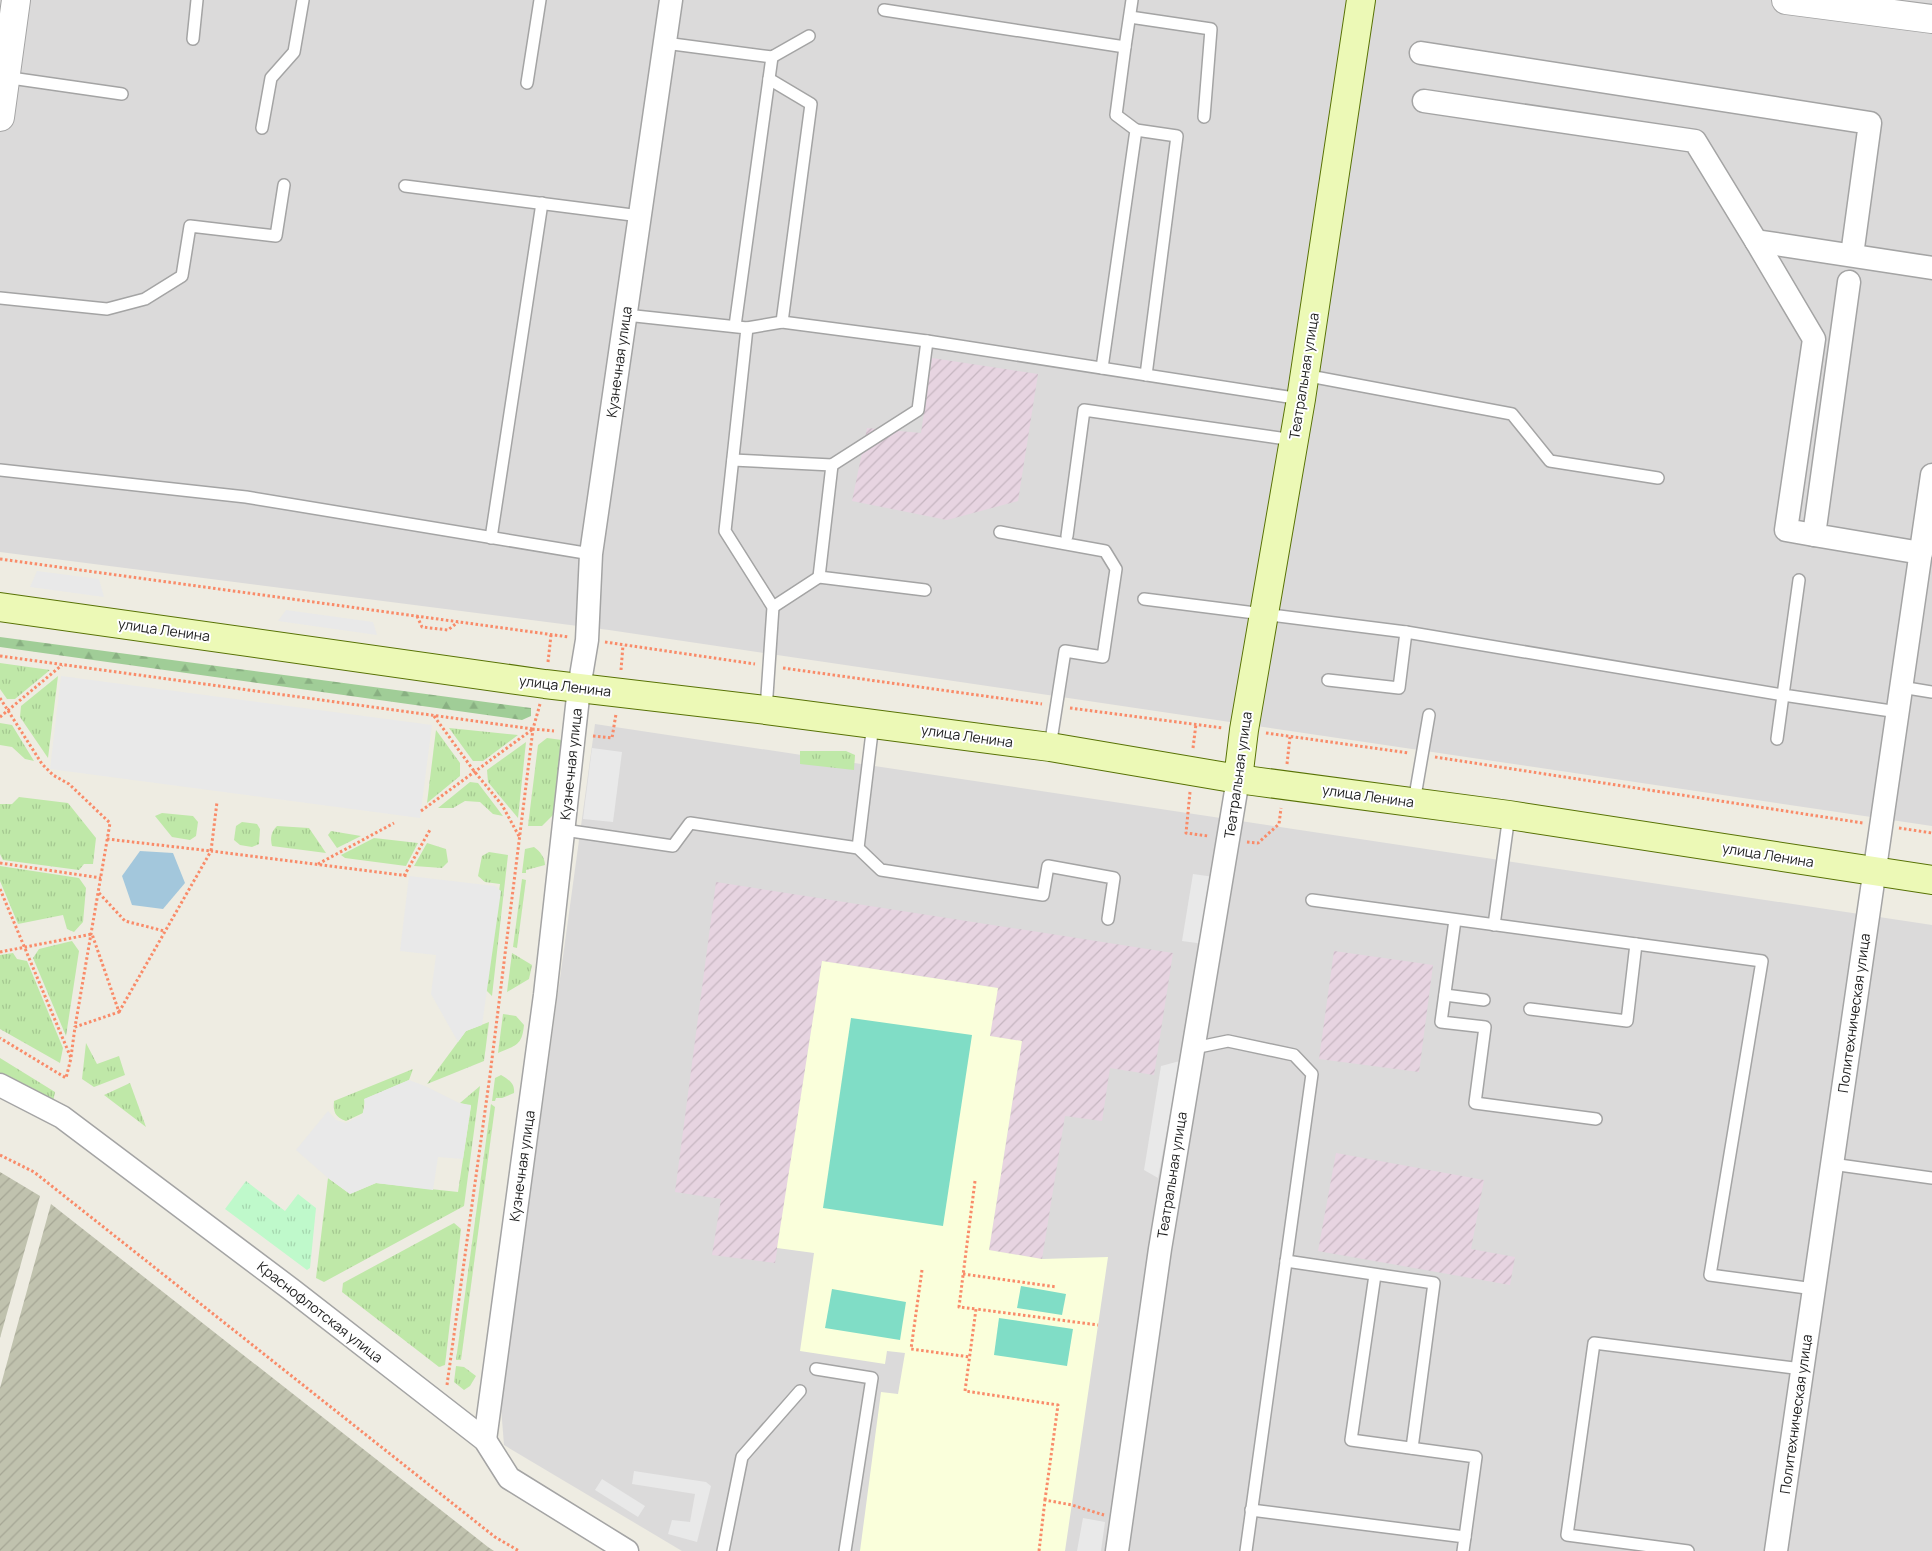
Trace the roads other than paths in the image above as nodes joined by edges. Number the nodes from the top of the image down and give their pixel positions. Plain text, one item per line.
1 (16, 0) edge
2 (198, 0) edge
3 (303, 0) edge
4 (540, 0) edge
5 (671, 0) edge
6 (1132, 0) edge
7 (1361, 0) edge
8 (1786, 0) edge
9 (884, 10) dead end
10 (1130, 17) junction
11 (1932, 19) edge
12 (809, 36) dead end
13 (193, 39) dead end
14 (665, 43) junction
15 (1125, 47) junction
16 (1421, 53) dead end
17 (772, 57) junction
18 (3, 77) edge
19 (769, 78) junction
20 (527, 83) dead end
21 (122, 94) dead end
22 (1424, 101) dead end
23 (0, 117) edge
24 (1204, 117) dead end
25 (262, 128) dead end
26 (1136, 130) junction
27 (284, 185) dead end
28 (405, 186) dead end
29 (542, 203) junction
30 (640, 216) junction
31 (1756, 241) junction
32 (1852, 255) junction
33 (1932, 268) edge
34 (1848, 282) dead end
35 (0, 298) edge
36 (626, 315) junction
37 (782, 322) junction
38 (735, 326) junction
39 (748, 328) junction
40 (927, 341) junction
41 (1102, 368) junction
42 (1146, 375) junction
43 (1302, 387) junction
44 (1294, 440) junction
45 (733, 460) junction
46 (832, 465) junction
47 (0, 470) edge
48 (1932, 475) edge
49 (1658, 478) dead end
50 (1000, 532) dead end
51 (1814, 535) junction
52 (1067, 536) dead end
53 (492, 538) junction
54 (1921, 553) junction
55 (591, 554) junction
56 (819, 577) junction
57 (1799, 580) dead end
58 (925, 590) dead end
59 (1144, 599) dead end
60 (0, 607) edge
61 (773, 607) junction
62 (1264, 614) junction
63 (1406, 632) junction
64 (1328, 680) dead end
65 (1901, 687) junction
66 (579, 688) junction
67 (1932, 692) edge
68 (1783, 695) junction
69 (766, 710) junction
70 (1898, 712) junction
71 (1429, 715) dead end
72 (873, 724) junction
73 (1777, 739) dead end
74 (1050, 747) junction
75 (1238, 779) junction
76 (1414, 802) junction
77 (1509, 815) junction
78 (564, 830) junction
79 (858, 848) junction
80 (1874, 872) junction
81 (1932, 880) edge
82 (1312, 900) dead end
83 (1108, 919) dead end
84 (1456, 920) junction
85 (1494, 925) junction
86 (1636, 944) junction
87 (1445, 995) junction
88 (1484, 1000) dead end
89 (1530, 1009) dead end
90 (1194, 1048) junction
91 (0, 1085) edge
92 (1596, 1119) dead end
93 (1832, 1164) junction
94 (1932, 1178) edge
95 (1286, 1261) junction
96 (1375, 1274) junction
97 (1814, 1289) junction
98 (816, 1369) dead end
99 (1802, 1369) junction
100 (800, 1391) dead end
101 (485, 1440) junction
102 (1412, 1448) junction
103 (1252, 1510) junction
104 (1465, 1537) junction
105 (627, 1551) edge
106 (723, 1551) edge
107 (845, 1551) edge
108 (1117, 1551) edge
109 (1246, 1551) edge
110 (1463, 1551) edge
111 (1688, 1551) edge
112 (1776, 1551) edge

1 - 18 street
2 - 13 lane
3 - 25 lane
4 - 20 lane
5 - 14 street, Кузнечная улица
6 - 10 lane
7 - 43 main road, Театральная улица
8 - 11 street
9 - 15 lane
10 - 15 lane
10 - 24 lane
12 - 17 lane
14 - 17 lane
14 - 30 street, Кузнечная улица
15 - 26 lane
16 - 32 street
17 - 19 lane
18 - 21 lane
18 - 23 street
19 - 37 lane
19 - 38 lane
22 - 31 street
26 - 41 lane
26 - 42 lane
27 - 35 lane
28 - 29 lane
29 - 30 lane
29 - 53 lane
30 - 36 street, Кузнечная улица
31 - 32 street
31 - 51 street
32 - 33 street
34 - 51 street
36 - 38 lane
36 - 55 street, Кузнечная улица
37 - 39 lane
37 - 40 lane
38 - 39 lane
39 - 45 lane
40 - 41 lane
40 - 46 lane
41 - 42 lane
42 - 43 lane
43 - 44 main road, Театральная улица
43 - 49 lane
44 - 52 lane
44 - 62 main road, Театральная улица
45 - 46 lane
45 - 61 lane
46 - 56 lane
47 - 53 lane
48 - 54 street, Политехническая улица
50 - 74 lane
51 - 54 street
53 - 55 lane
54 - 65 street, Политехническая улица
55 - 66 street, Кузнечная улица
56 - 58 lane
56 - 61 lane
57 - 68 lane
59 - 62 lane
60 - 66 main road, улица Ленина
61 - 69 lane
62 - 63 lane
62 - 75 main road, Театральная улица
63 - 64 lane
63 - 68 lane
65 - 67 lane
65 - 70 street, Политехническая улица
66 - 69 main road, улица Ленина
66 - 78 street, Кузнечная улица
68 - 70 lane
68 - 73 lane
69 - 72 main road, улица Ленина
70 - 80 street, Политехническая улица
71 - 76 lane
72 - 74 main road, улица Ленина
72 - 79 lane
74 - 75 main road, улица Ленина
75 - 76 main road, улица Ленина
75 - 90 street, Театральная улица
76 - 77 main road, улица Ленина
77 - 80 main road, улица Ленина
77 - 85 lane
78 - 79 lane
78 - 101 street, Кузнечная улица
79 - 83 lane
80 - 81 main road, улица Ленина
80 - 93 street, Политехническая улица
82 - 84 lane
84 - 85 lane
84 - 87 lane
85 - 86 lane
86 - 89 lane
86 - 97 lane
87 - 88 lane
87 - 92 lane
90 - 95 lane
90 - 108 street, Театральная улица
91 - 101 street, Краснофлотская улица
93 - 94 lane
93 - 97 street, Политехническая улица
95 - 96 lane
95 - 103 lane
96 - 102 lane
96 - 102 lane
97 - 99 street, Политехническая улица
98 - 107 lane
99 - 111 lane
99 - 112 street, Политехническая улица
100 - 106 lane
101 - 105 street, Краснофлотская улица
102 - 104 lane
103 - 104 lane
103 - 109 lane
104 - 110 lane

